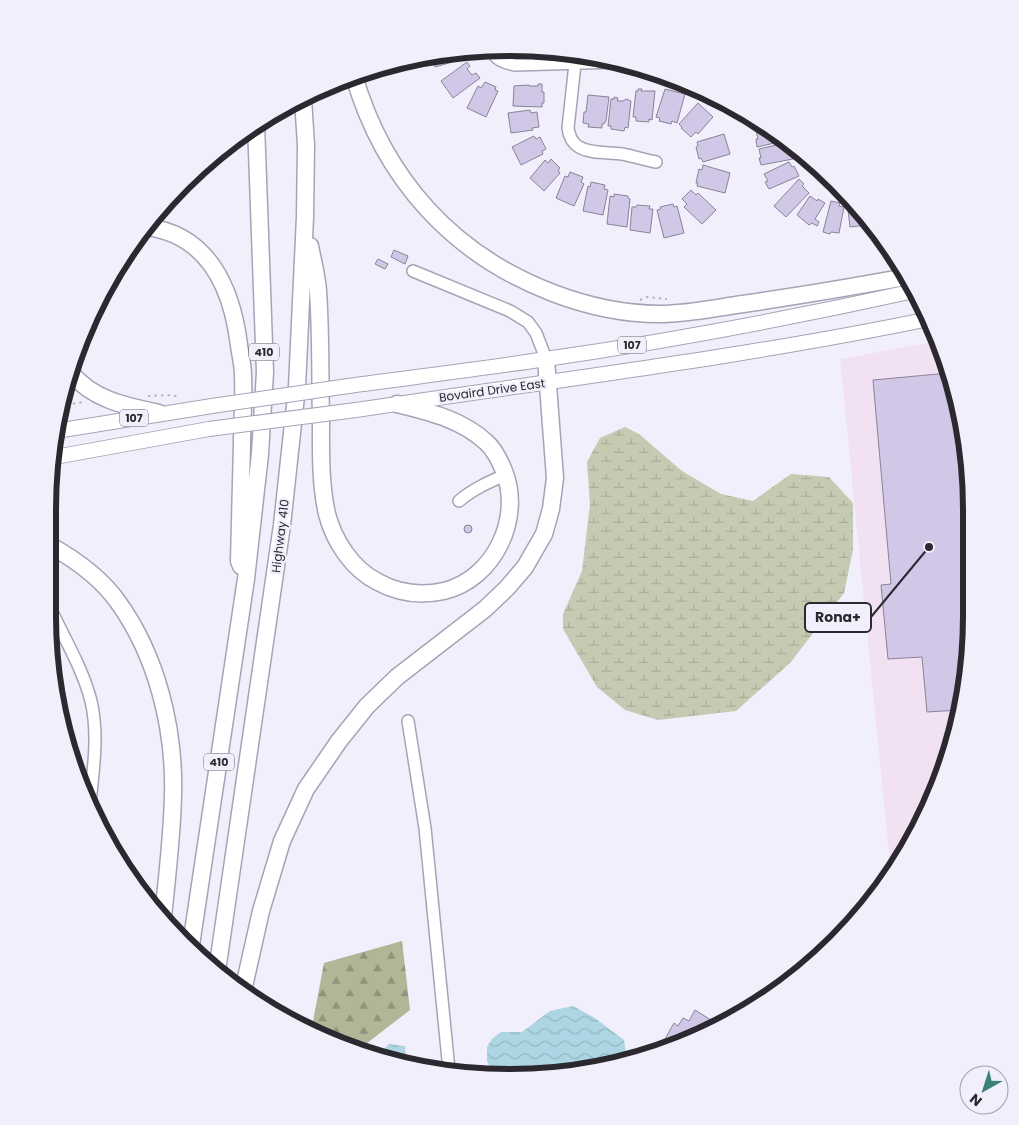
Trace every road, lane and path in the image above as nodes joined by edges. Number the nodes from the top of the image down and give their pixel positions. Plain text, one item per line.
1 (496, 56) edge
2 (589, 63) edge
3 (575, 64) junction
4 (356, 83) edge
5 (303, 106) edge
6 (256, 134) edge
7 (656, 162) dead end
8 (305, 217) junction
9 (155, 228) edge
10 (412, 271) dead end
11 (899, 278) edge
12 (907, 292) edge
13 (921, 321) edge
14 (546, 359) junction
15 (76, 377) edge
16 (548, 382) junction
17 (144, 396) dead end
18 (185, 399) dead end
19 (86, 400) dead end
20 (397, 404) junction
21 (69, 405) edge
22 (159, 414) junction
23 (63, 430) edge
24 (59, 455) edge
25 (505, 475) junction
26 (459, 501) dead end
27 (56, 549) edge
28 (246, 580) junction
29 (56, 620) edge
30 (408, 721) dead end
31 (91, 790) edge
32 (165, 909) edge
33 (192, 939) edge
34 (218, 962) edge
35 (245, 983) edge
36 (448, 1065) edge

1 - 3 street
2 - 3 street
3 - 7 street
4 - 11 highway
5 - 8 highway, Highway 410 / 410
6 - 28 highway, 410
8 - 25 highway
8 - 34 highway, Highway 410 / 410
9 - 28 highway
10 - 14 street
12 - 14 main road, Bovaird Drive East / 107
13 - 16 main road, Bovaird Drive East / 107
14 - 16 highway
14 - 22 main road, Bovaird Drive East / 107, bridge
15 - 22 highway
16 - 20 main road, Bovaird Drive East / 107
16 - 35 highway
17 - 18 path
19 - 21 path
20 - 24 main road, Bovaird Drive East / 107, bridge
20 - 25 highway
22 - 23 main road, Bovaird Drive East / 107
25 - 26 street
27 - 32 highway
28 - 33 highway, 410
29 - 31 street
30 - 36 street

